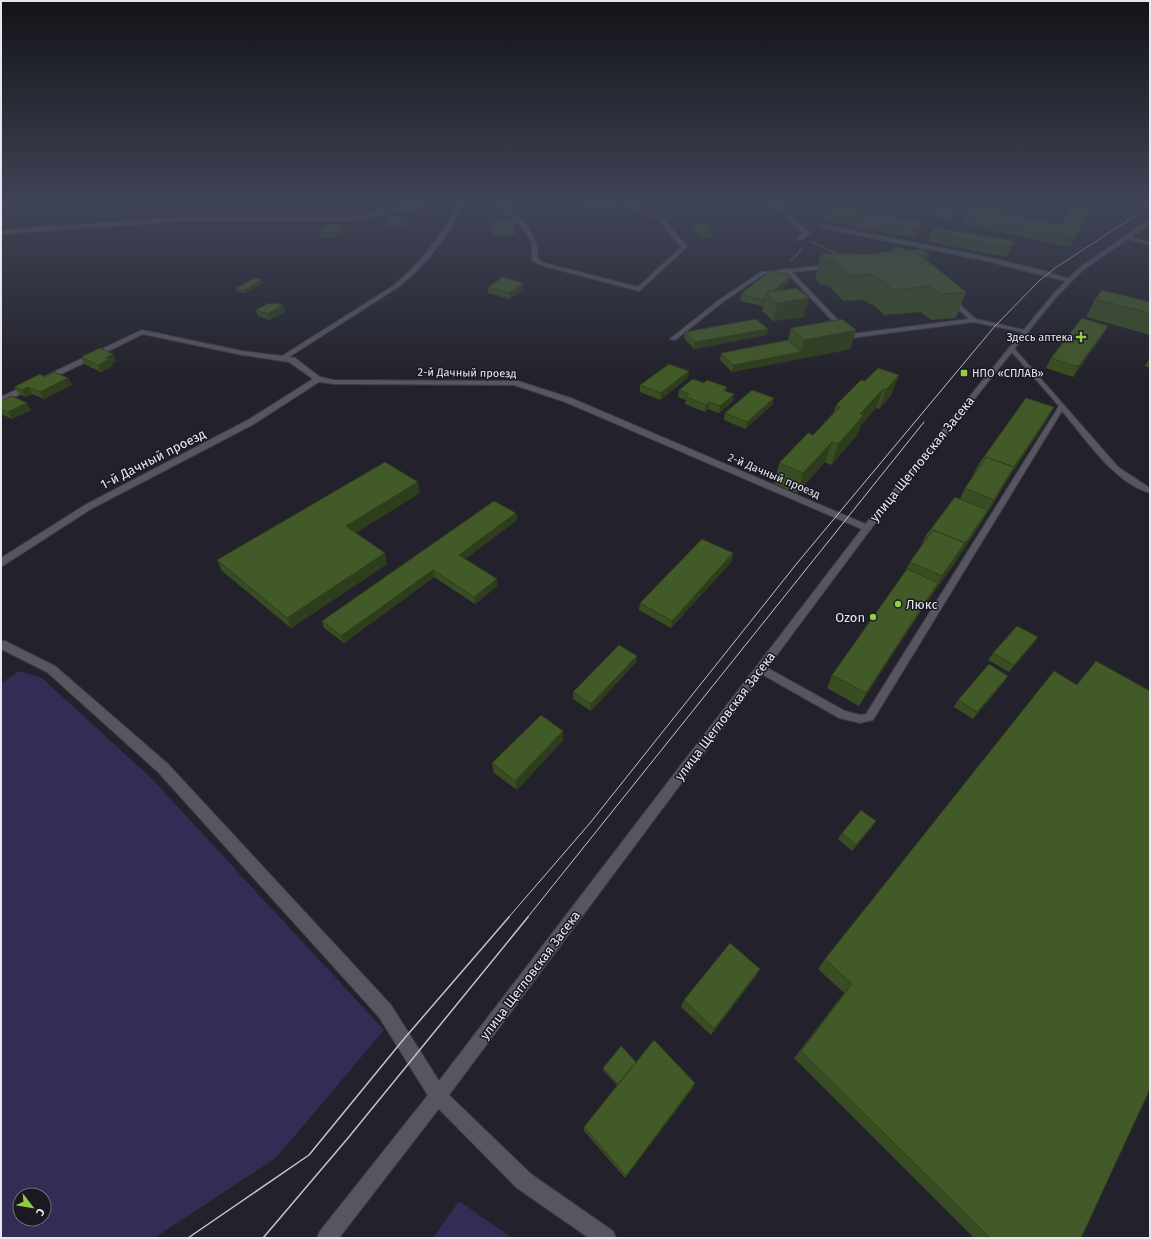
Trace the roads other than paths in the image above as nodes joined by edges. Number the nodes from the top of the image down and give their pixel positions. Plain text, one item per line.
1 (424, 262) edge
2 (538, 262) edge
3 (668, 262) edge
4 (1000, 262) edge
5 (1091, 262) edge
6 (839, 266) edge
7 (788, 271) junction
8 (1069, 280) junction
9 (950, 298) edge
10 (974, 320) junction
11 (1026, 331) junction
12 (673, 339) dead end
13 (1012, 349) junction
14 (283, 358) junction
15 (318, 379) junction
16 (1, 400) edge
17 (1062, 406) junction
18 (1150, 491) edge
19 (867, 528) junction
20 (1, 563) edge
21 (1, 645) edge
22 (761, 669) junction
23 (438, 1096) junction
24 (327, 1238) edge
25 (606, 1238) edge

1 - 14 street
2 - 3 street
4 - 8 street
5 - 8 street, улица Щегловская Засека
6 - 7 lane
7 - 10 lane
7 - 12 lane
8 - 11 street, улица Щегловская Засека
9 - 10 lane
10 - 11 lane
11 - 13 street, улица Щегловская Засека
13 - 17 lane
13 - 19 street, улица Щегловская Засека
14 - 15 street, 2-й Дачный проезд
14 - 16 street, 2-й Дачный проезд
15 - 19 street, 2-й Дачный проезд
15 - 20 street, 1-й Дачный проезд
17 - 18 lane
17 - 22 lane
19 - 22 street, улица Щегловская Засека
21 - 23 street
22 - 23 street, улица Щегловская Засека
23 - 24 street, улица Щегловская Засека
23 - 25 street

